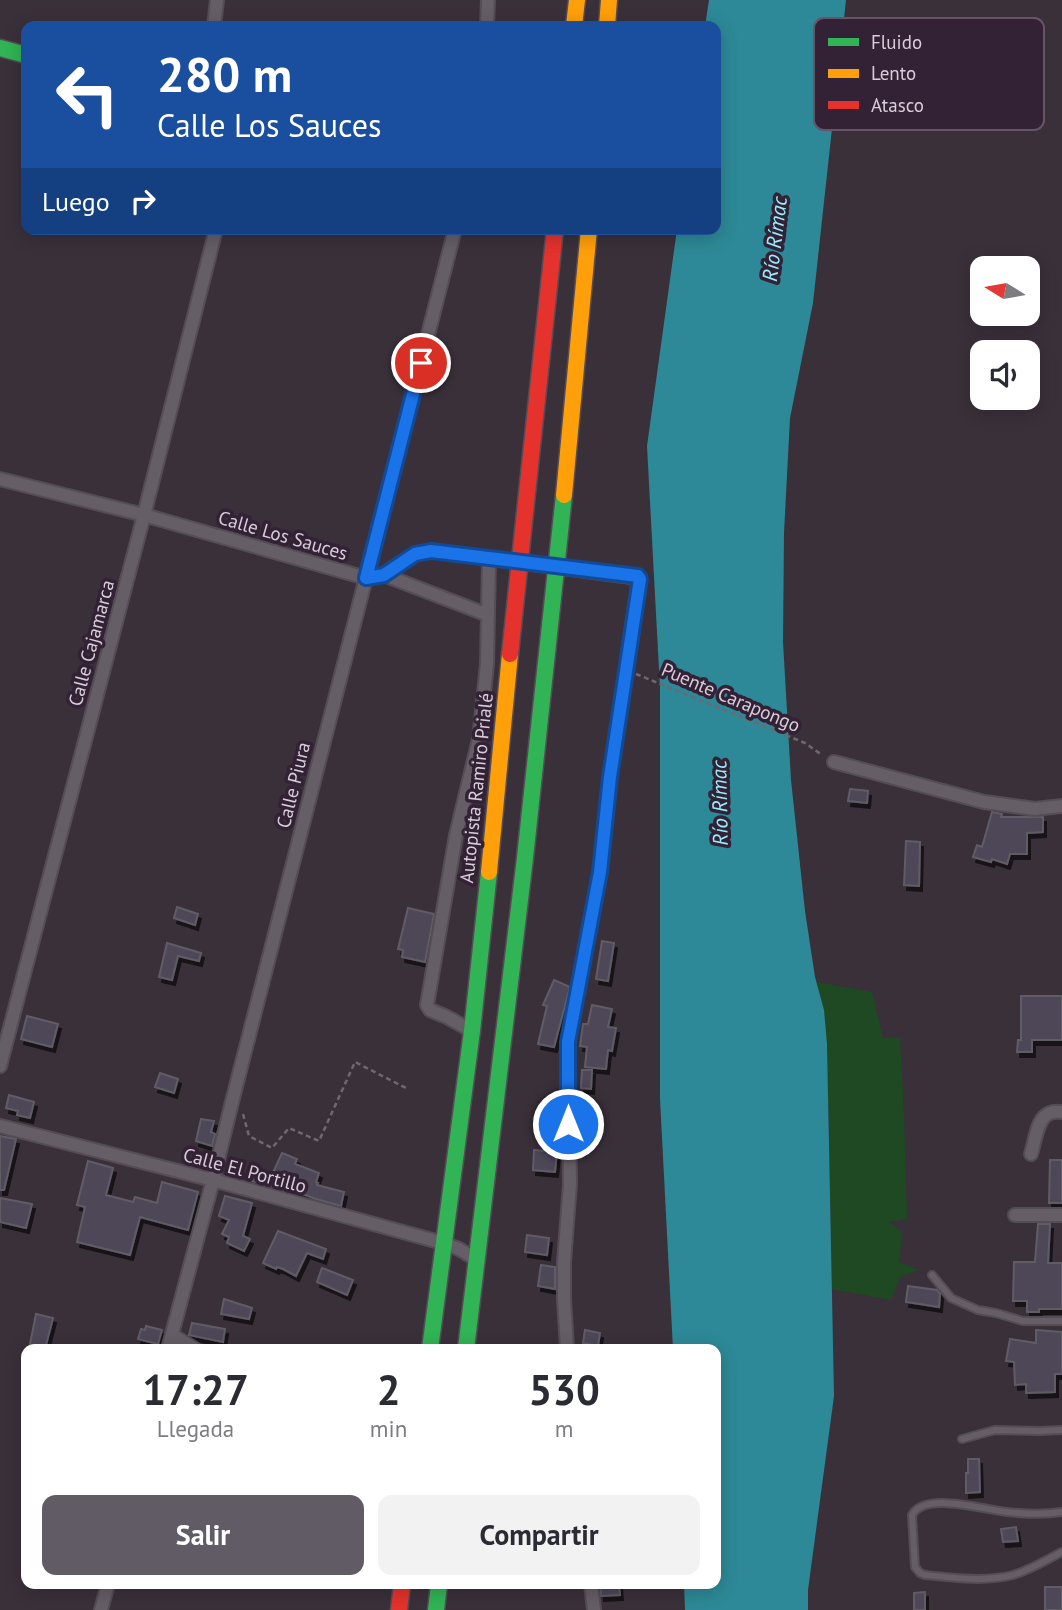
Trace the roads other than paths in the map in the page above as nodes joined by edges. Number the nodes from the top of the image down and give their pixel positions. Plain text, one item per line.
1 (217, 0) edge
2 (488, 0) edge
3 (577, 0) edge
4 (609, 0) edge
5 (215, 21) edge
6 (487, 21) edge
7 (575, 21) edge
8 (607, 21) edge
9 (0, 48) edge
10 (21, 54) edge
11 (215, 235) edge
12 (453, 235) edge
13 (554, 235) edge
14 (588, 235) edge
15 (0, 479) edge
16 (145, 515) junction
17 (489, 559) junction
18 (519, 562) junction
19 (557, 566) junction
20 (384, 575) junction
21 (366, 578) junction
22 (488, 615) junction
23 (834, 762) road end
24 (1062, 806) edge
25 (472, 1031) junction
26 (0, 1066) edge
27 (1062, 1112) edge
28 (0, 1126) edge
29 (1031, 1154) dead end
30 (213, 1180) junction
31 (1062, 1214) edge
32 (1016, 1215) dead end
33 (443, 1243) junction
34 (477, 1260) junction
35 (932, 1275) dead end
36 (1062, 1321) edge
37 (172, 1335) junction
38 (169, 1344) edge
39 (187, 1344) edge
40 (431, 1344) edge
41 (467, 1344) edge
42 (567, 1344) edge
43 (1062, 1430) edge
44 (962, 1439) dead end
45 (1062, 1513) edge
46 (1062, 1552) edge
47 (107, 1589) edge
48 (401, 1589) edge
49 (438, 1589) edge
50 (592, 1589) edge
51 (101, 1610) edge
52 (399, 1610) edge
53 (436, 1610) edge
54 (594, 1610) edge

1 - 5 street
2 - 6 street
3 - 7 main road
4 - 8 main road
9 - 10 main road
11 - 16 street, Calle Cajamarca
12 - 21 street, Calle Piura
13 - 18 main road, Autopista Ramiro Prialé
14 - 19 main road
15 - 16 street, Calle Los Sauces
16 - 21 street, Calle Los Sauces
16 - 26 street, Calle Cajamarca
17 - 18 street, Calle Los Sauces
17 - 20 street, Calle Los Sauces
17 - 22 street
18 - 19 street, Calle Los Sauces
18 - 25 main road, Autopista Ramiro Prialé
19 - 34 main road
19 - 42 street, Calle Los Sauces
20 - 21 street, Calle Los Sauces
20 - 22 street
21 - 30 street, Calle Piura
22 - 25 street
23 - 24 street
25 - 33 main road, Autopista Ramiro Prialé
27 - 29 street
28 - 30 street, Calle El Portillo
30 - 33 street, Calle El Portillo
30 - 37 street, Calle Piura
31 - 32 street
33 - 34 street, Calle El Portillo
33 - 40 main road, Autopista Ramiro Prialé
34 - 41 main road
35 - 36 lane
37 - 38 street, Calle Piura
37 - 39 street
43 - 44 lane
45 - 46 lane
47 - 51 street
48 - 52 main road
49 - 53 main road
50 - 54 street

